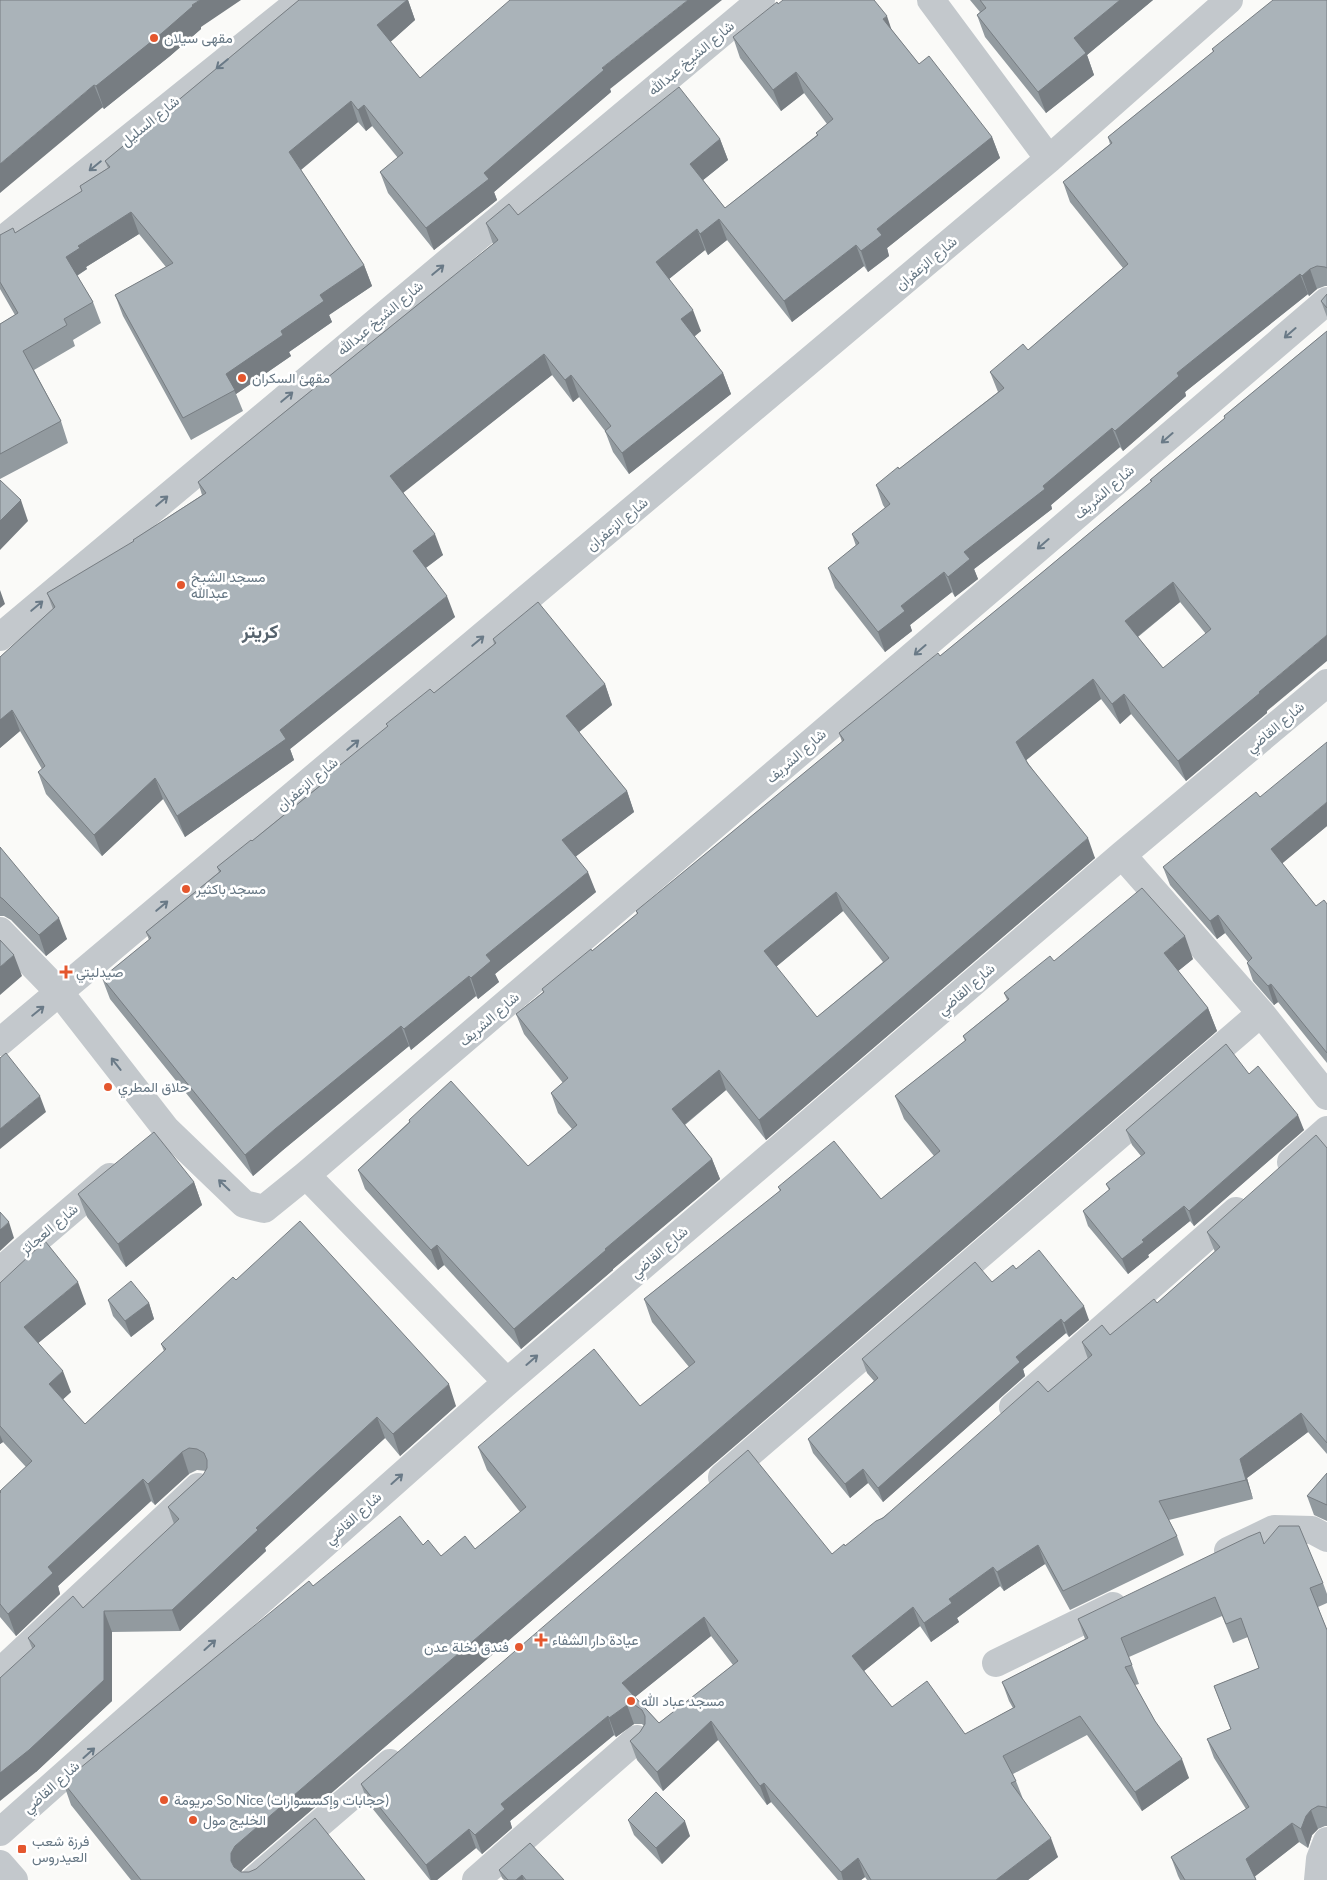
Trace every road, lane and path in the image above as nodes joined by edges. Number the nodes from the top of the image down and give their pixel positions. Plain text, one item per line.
1 (301, 0) edge
2 (761, 0) edge
3 (931, 0) edge
4 (1229, 0) edge
5 (1049, 159) junction
6 (0, 242) edge
7 (1327, 301) edge
8 (0, 637) edge
9 (1327, 684) edge
10 (1122, 855) junction
11 (0, 930) edge
12 (60, 993) junction
13 (1261, 1013) junction
14 (0, 1042) edge
15 (1327, 1096) edge
16 (166, 1129) junction
17 (1327, 1130) edge
18 (306, 1175) junction
19 (1275, 1176) edge
20 (1253, 1196) edge
21 (0, 1271) edge
22 (507, 1382) junction
23 (992, 1426) edge
24 (200, 1485) edge
25 (700, 1495) edge
26 (1327, 1538) edge
27 (1202, 1563) edge
28 (1139, 1594) edge
29 (996, 1662) dead end
30 (0, 1672) edge
31 (637, 1739) edge
32 (405, 1750) edge
33 (0, 1832) edge
34 (1327, 1841) edge
35 (0, 1864) edge
36 (14, 1880) edge
37 (254, 1880) edge
38 (476, 1880) edge
39 (1318, 1880) edge

1 -> 6 street, شارع السليل
8 -> 2 street, شارع الشيخ عبدالله
3 - 5 street
4 - 5 street, شارع الزعفران
12 -> 5 street, شارع الزعفران
7 -> 18 street, شارع الشريف
9 - 10 street, شارع القاضي
10 - 13 street
22 -> 10 street, شارع القاضي
11 - 12 street
14 -> 12 street, شارع الزعفران
16 -> 12 street
13 - 15 street
13 - 25 street
18 -> 16 street, شارع الشريف
16 - 21 street, شارع العجائز
17 - 19 street
18 - 22 street
20 - 23 street
33 -> 22 street, شارع القاضي
24 - 30 street
26 - 27 street
28 - 29 street
31 - 38 street
32 - 37 street
34 - 39 street
35 - 36 street

